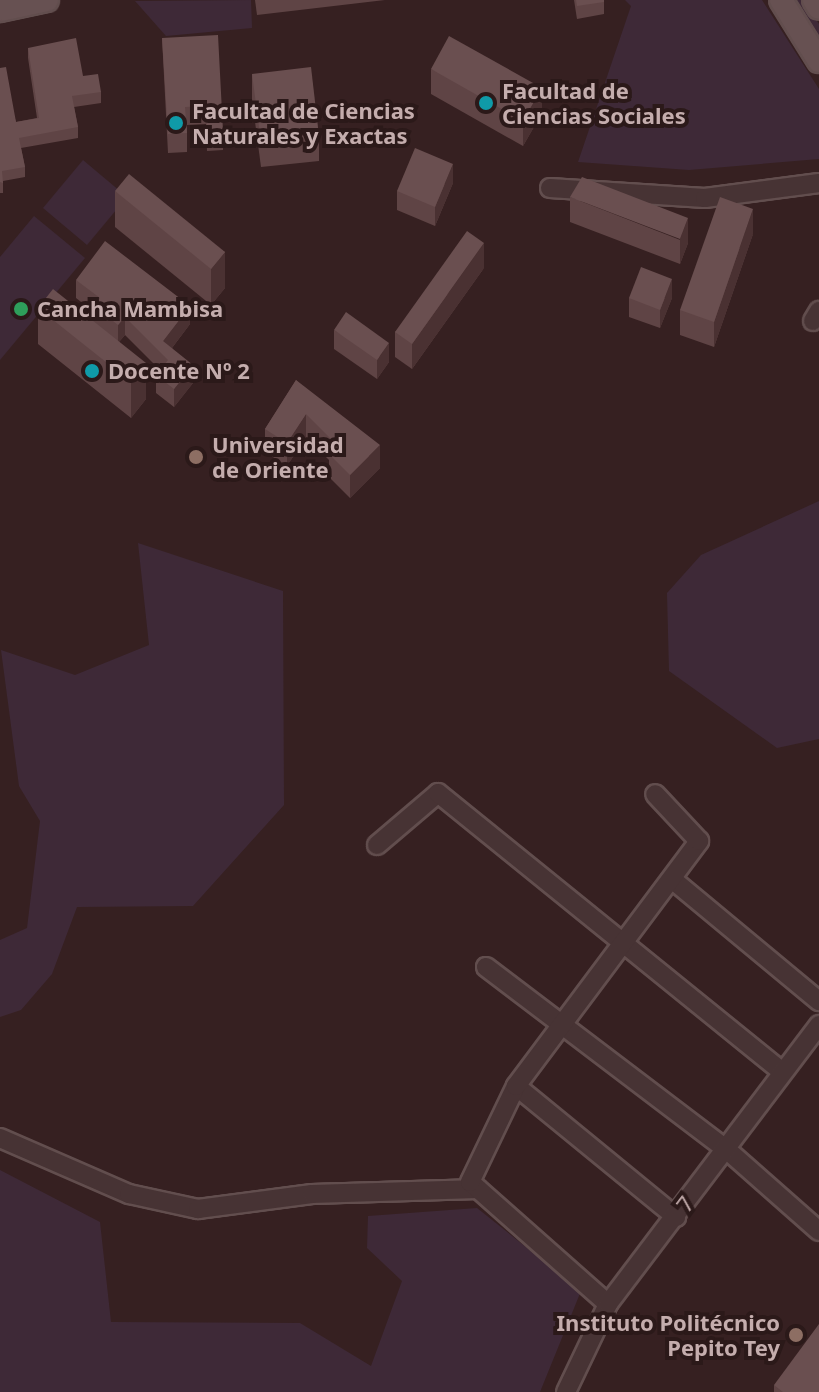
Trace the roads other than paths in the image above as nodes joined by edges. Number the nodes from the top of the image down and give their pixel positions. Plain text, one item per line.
1 (47, 0) edge
2 (781, 0) edge
3 (814, 0) edge
4 (819, 8) edge
5 (0, 10) edge
6 (819, 61) edge
7 (819, 183) edge
8 (550, 188) dead end
9 (655, 794) dead end
10 (377, 845) dead end
11 (673, 880) junction
12 (624, 943) junction
13 (486, 967) dead end
14 (819, 1001) edge
15 (563, 1023) junction
16 (819, 1025) edge
17 (781, 1071) junction
18 (516, 1086) junction
19 (0, 1138) edge
20 (726, 1149) junction
21 (478, 1189) junction
22 (676, 1217) junction
23 (819, 1231) edge
24 (608, 1304) junction
25 (566, 1392) edge

1 - 5 main road
2 - 6 main road
3 - 4 main road
7 - 8 street
9 - 11 street
10 - 12 street
11 - 12 street
11 - 14 street
12 - 15 street
12 - 17 street
13 - 15 street
15 - 18 street
15 - 20 street
16 - 17 street, 7
17 - 20 street, 7
18 - 21 street
18 - 22 street
19 - 21 street
20 - 22 street, 7
20 - 23 street
21 - 24 street
22 - 24 street, 7
24 - 25 street, 7

